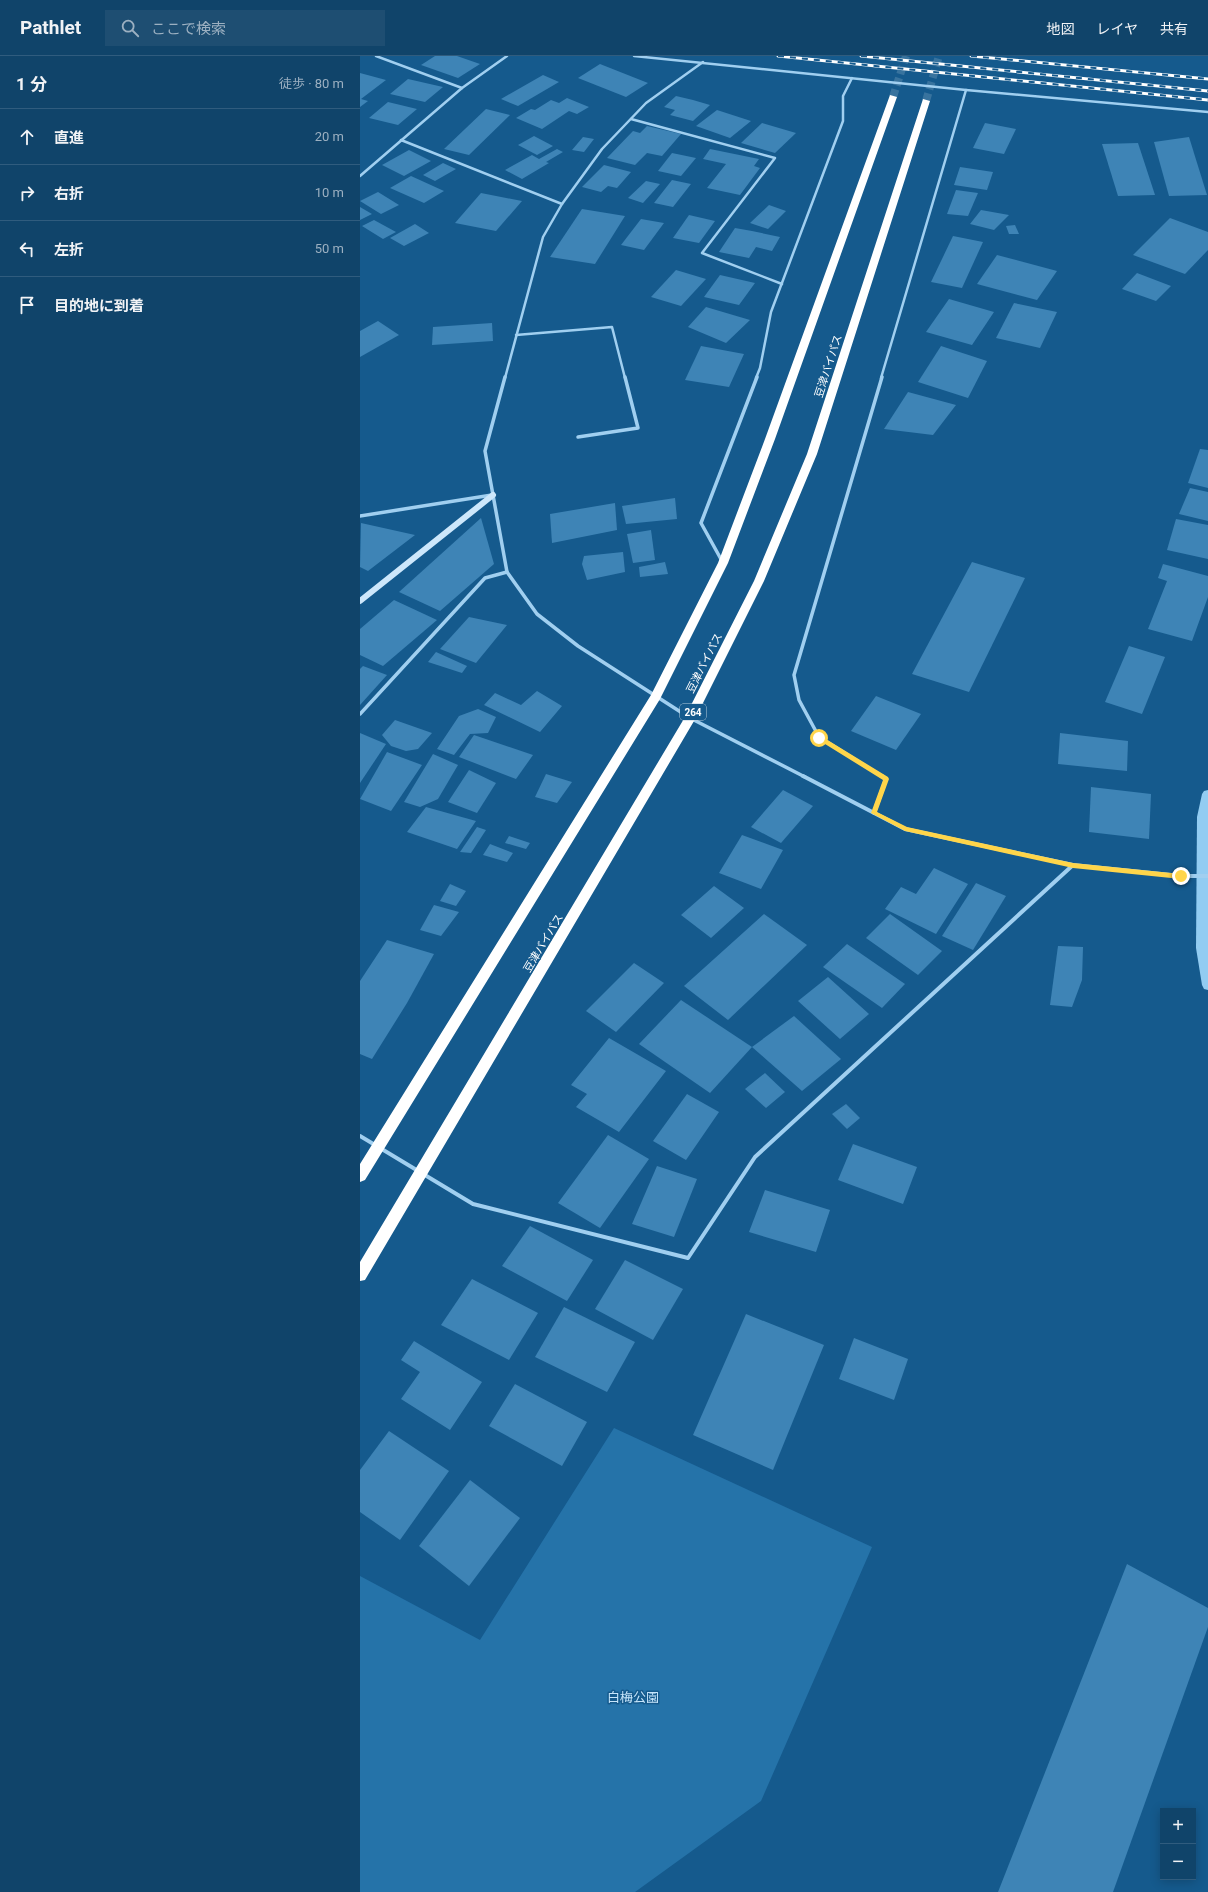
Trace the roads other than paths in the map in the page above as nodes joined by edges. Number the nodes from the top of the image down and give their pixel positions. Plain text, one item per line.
1 (376, 56) edge
2 (507, 56) edge
3 (634, 56) edge
4 (703, 62) junction
5 (852, 78) junction
6 (462, 88) junction
7 (966, 90) junction
8 (893, 96) tunnel mouth
9 (926, 101) tunnel mouth
10 (1208, 112) edge
11 (631, 119) junction
12 (401, 140) junction
13 (360, 176) edge
14 (562, 204) junction
15 (782, 284) junction
16 (516, 335) junction
17 (578, 437) dead end
18 (493, 495) junction
19 (360, 516) edge
20 (723, 563) junction
21 (507, 572) junction
22 (360, 601) edge
23 (656, 696) junction
24 (360, 714) edge
25 (690, 718) junction
26 (874, 813) junction
27 (1073, 865) junction
28 (1208, 876) edge
29 (360, 1136) edge
30 (378, 1147) junction
31 (421, 1173) junction
32 (360, 1176) edge
33 (360, 1275) edge

1 - 6 street
2 - 6 street
3 - 4 street
4 - 5 street
4 - 11 street
5 - 7 street
5 - 15 street
6 - 12 street
7 - 10 street
7 - 26 street
8 - 20 highway
9 - 25 highway, 豆津バイパス / 264
11 - 14 street
11 - 15 street
12 - 13 street
12 - 14 street
14 - 16 street
15 - 20 street
16 - 17 street
16 - 18 street
18 - 19 street
18 - 21 street
18 - 22 street
20 - 23 highway
21 - 23 street
21 - 24 street
23 - 25 street
23 - 30 highway
25 - 26 street
25 - 31 highway, 豆津バイパス / 264
26 - 27 street
27 - 28 street
27 - 31 street
29 - 30 street
30 - 31 street
30 - 32 highway
31 - 33 highway, 豆津バイパス / 264

